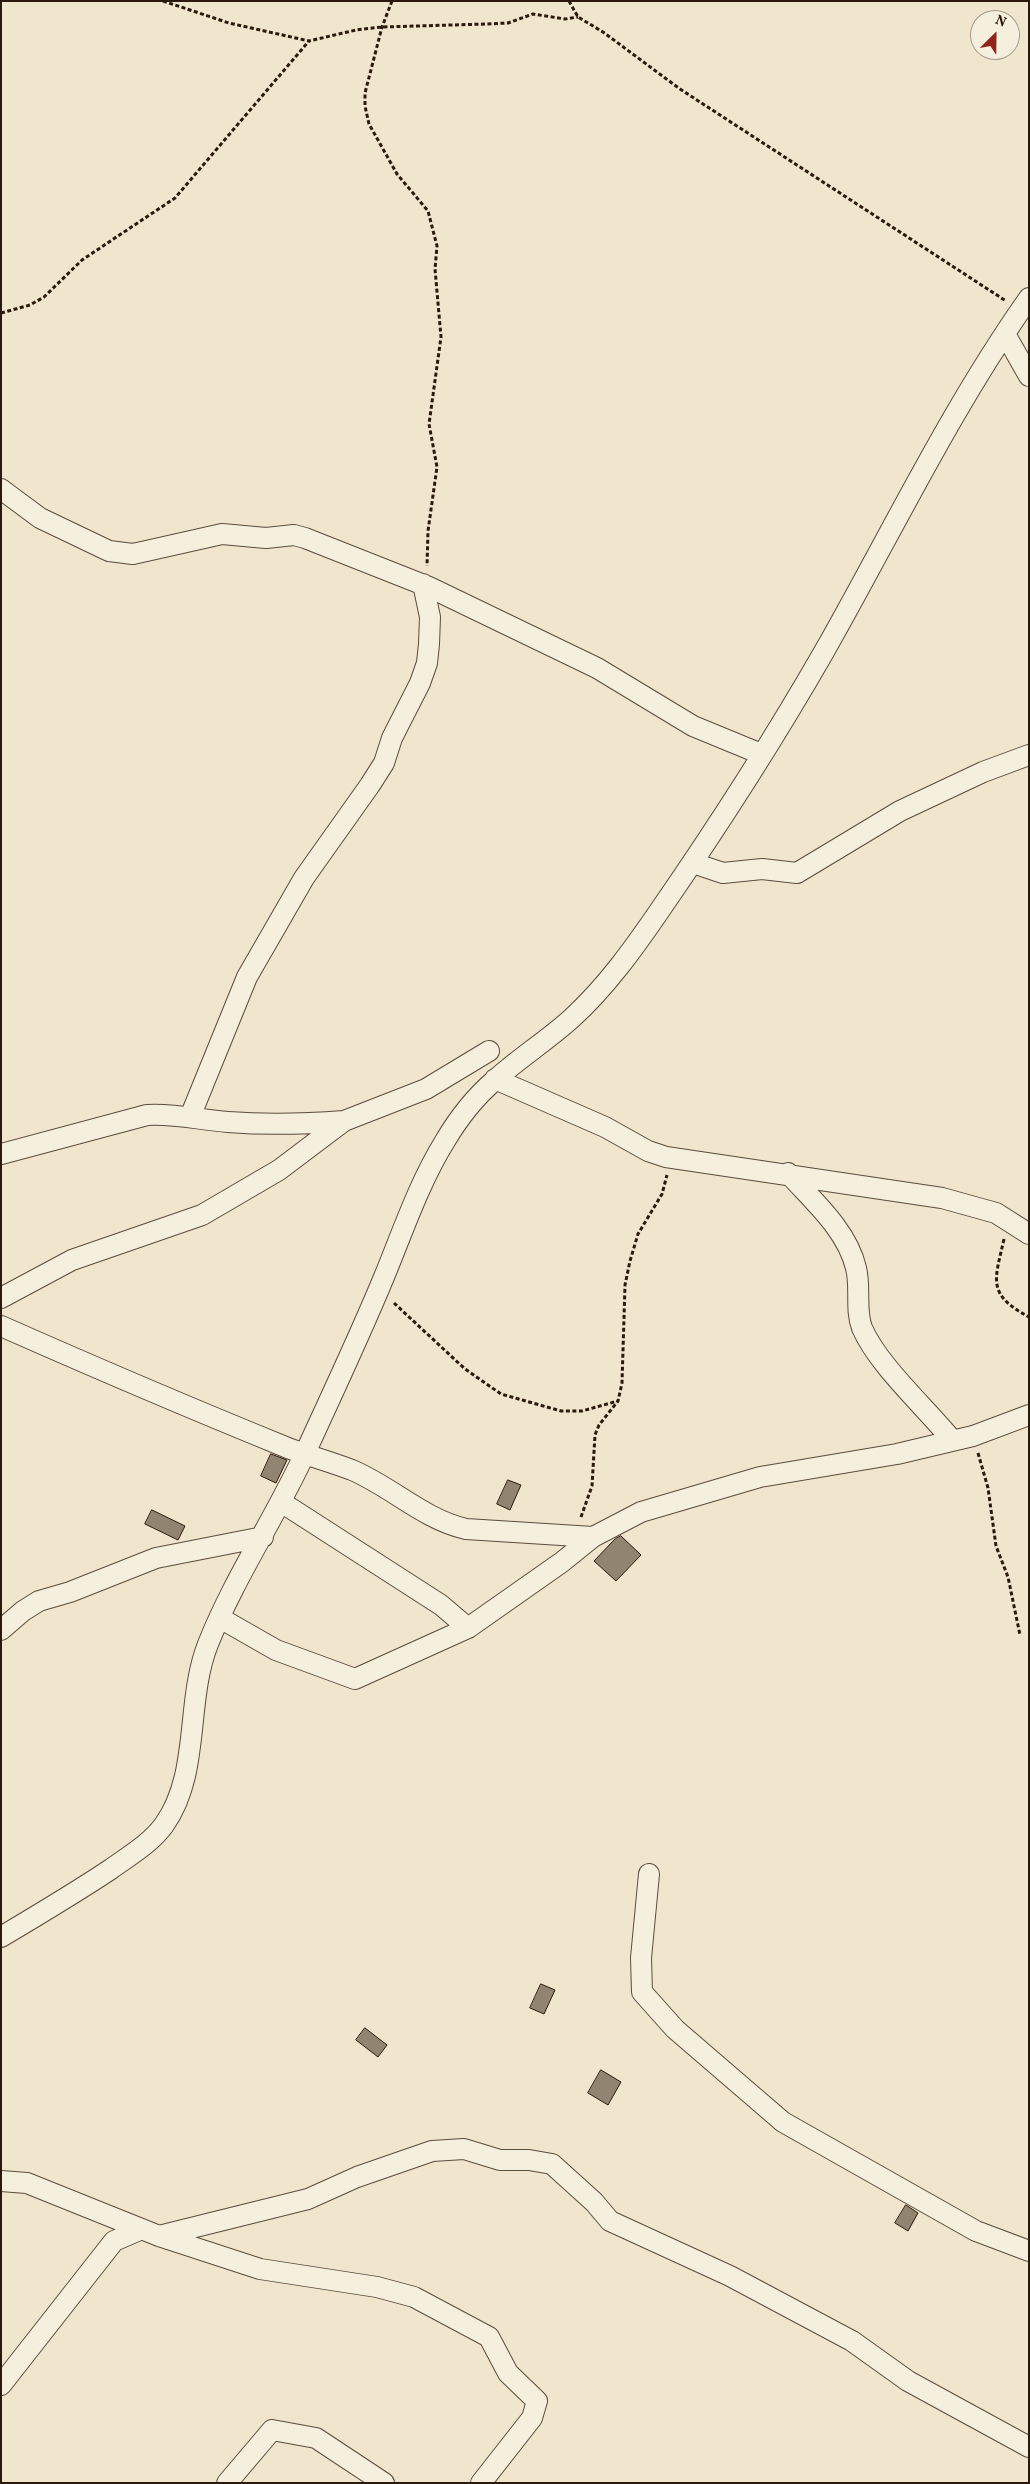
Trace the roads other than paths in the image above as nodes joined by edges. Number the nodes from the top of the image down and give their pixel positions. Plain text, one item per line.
1 (1025, 304) edge
2 (1005, 334) junction
3 (1029, 376) edge
4 (1, 489) edge
5 (426, 586) junction
6 (761, 754) junction
7 (1029, 755) edge
8 (693, 863) junction
9 (489, 1051) dead end
10 (495, 1079) junction
11 (190, 1117) junction
12 (344, 1121) junction
13 (1, 1154) edge
14 (788, 1173) junction
15 (1029, 1234) edge
16 (1, 1298) edge
17 (1, 1326) edge
18 (1029, 1415) edge
19 (952, 1440) junction
20 (304, 1454) junction
21 (281, 1502) junction
22 (584, 1536) junction
23 (263, 1537) junction
24 (220, 1618) junction
25 (468, 1628) junction
26 (1, 1630) edge
27 (649, 1874) dead end
28 (1, 1937) edge
29 (1, 2181) edge
30 (150, 2233) junction
31 (1029, 2251) edge
32 (1, 2385) edge
33 (1029, 2447) edge
34 (228, 2483) edge
35 (384, 2483) edge
36 (481, 2483) edge

1 - 2 street
2 - 3 street
2 - 6 street
4 - 5 street
5 - 6 street
5 - 11 street
6 - 8 street
7 - 8 street
8 - 10 street
9 - 12 street
10 - 14 street
10 - 20 street
11 - 12 street
11 - 13 street
12 - 16 street
14 - 15 street
14 - 19 street
17 - 20 street
18 - 19 street
19 - 22 street
20 - 21 street
20 - 22 street
21 - 23 street
21 - 25 street
22 - 25 street
23 - 24 street
23 - 26 street
24 - 25 street
24 - 28 street
27 - 31 street
29 - 30 street
30 - 32 street
30 - 33 street
30 - 36 street
34 - 35 street

